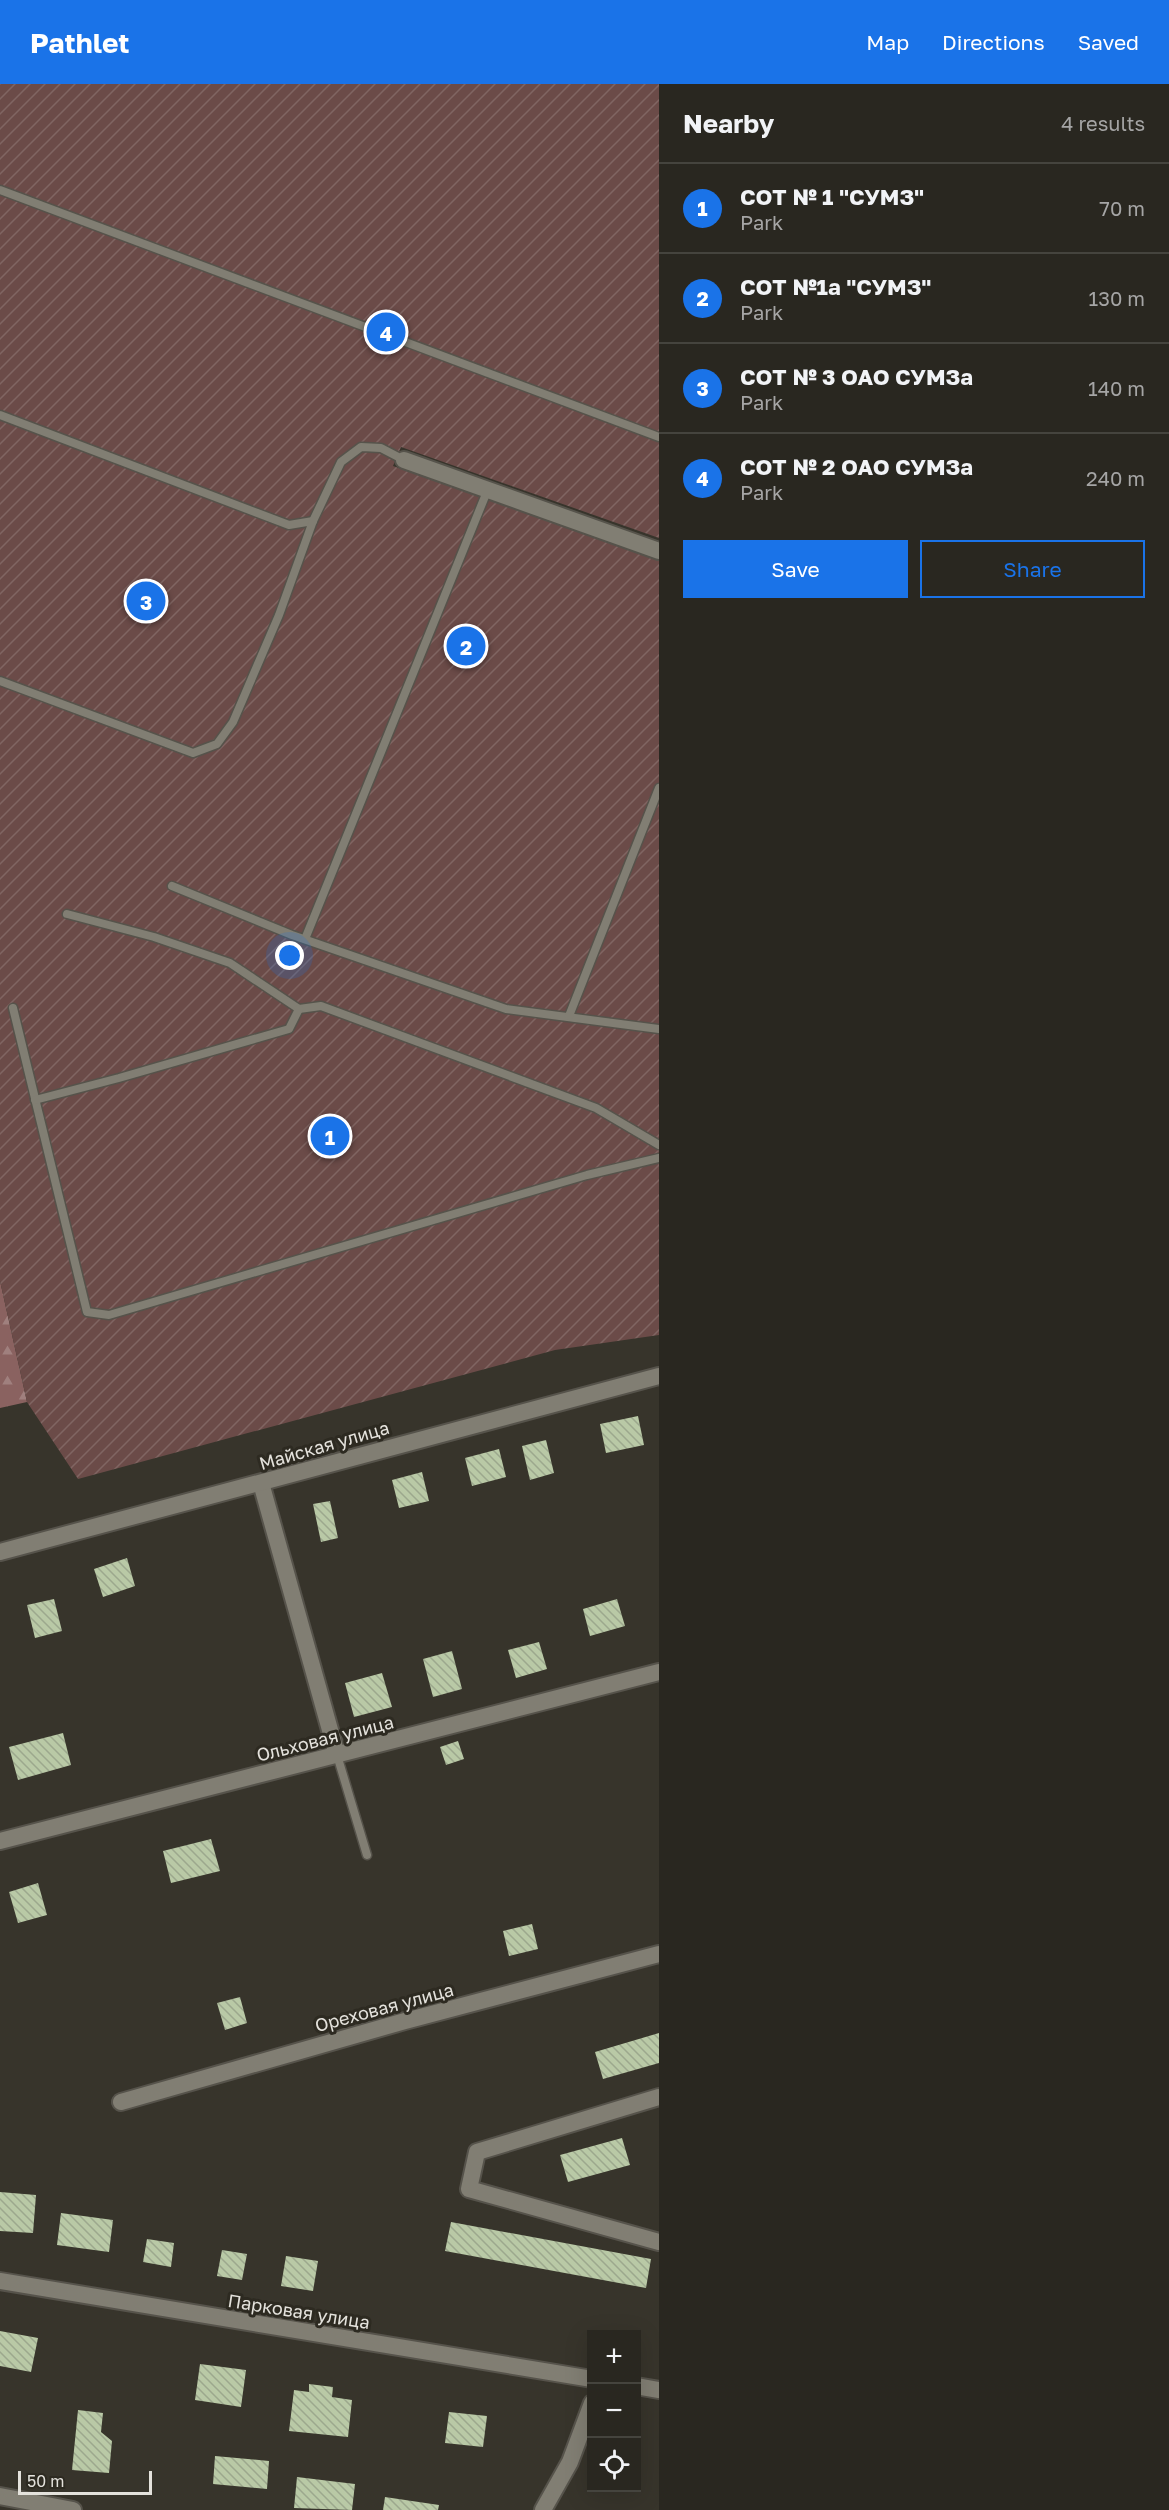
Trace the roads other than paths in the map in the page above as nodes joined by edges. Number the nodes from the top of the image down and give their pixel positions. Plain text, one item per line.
1 (0, 190) edge
2 (0, 416) edge
3 (659, 437) edge
4 (404, 460) joint
5 (488, 489) junction
6 (313, 521) junction
7 (659, 551) edge
8 (0, 681) edge
9 (659, 788) edge
10 (172, 886) dead end
11 (67, 914) dead end
12 (304, 939) junction
13 (12, 1008) dead end
14 (299, 1009) junction
15 (569, 1016) junction
16 (659, 1029) edge
17 (35, 1100) junction
18 (659, 1145) edge
19 (659, 1158) edge
20 (659, 1376) edge
21 (261, 1484) junction
22 (0, 1552) edge
23 (659, 1672) edge
24 (338, 1755) junction
25 (0, 1841) edge
26 (367, 1855) dead end
27 (659, 1954) edge
28 (659, 2097) edge
29 (121, 2102) dead end
30 (659, 2242) edge
31 (0, 2281) edge
32 (587, 2378) edge
33 (641, 2387) edge
34 (659, 2390) edge
35 (587, 2414) edge
36 (0, 2496) edge
37 (73, 2510) edge
38 (543, 2510) edge

1 - 3 lane
2 - 6 lane
4 - 5 street
4 - 6 lane
5 - 7 street
5 - 12 lane
6 - 8 lane
9 - 15 lane
10 - 12 lane
11 - 14 lane
12 - 15 lane
13 - 17 lane
14 - 17 lane
14 - 18 lane
15 - 16 lane
17 - 19 lane
20 - 21 street, Майская улица
21 - 22 street, Майская улица
21 - 24 street
23 - 24 street, Ольховая улица
24 - 25 street, Ольховая улица
24 - 26 lane
27 - 29 street, Ореховая улица
28 - 30 street
31 - 32 street, Парковая улица
33 - 34 street
35 - 38 street
36 - 37 street

